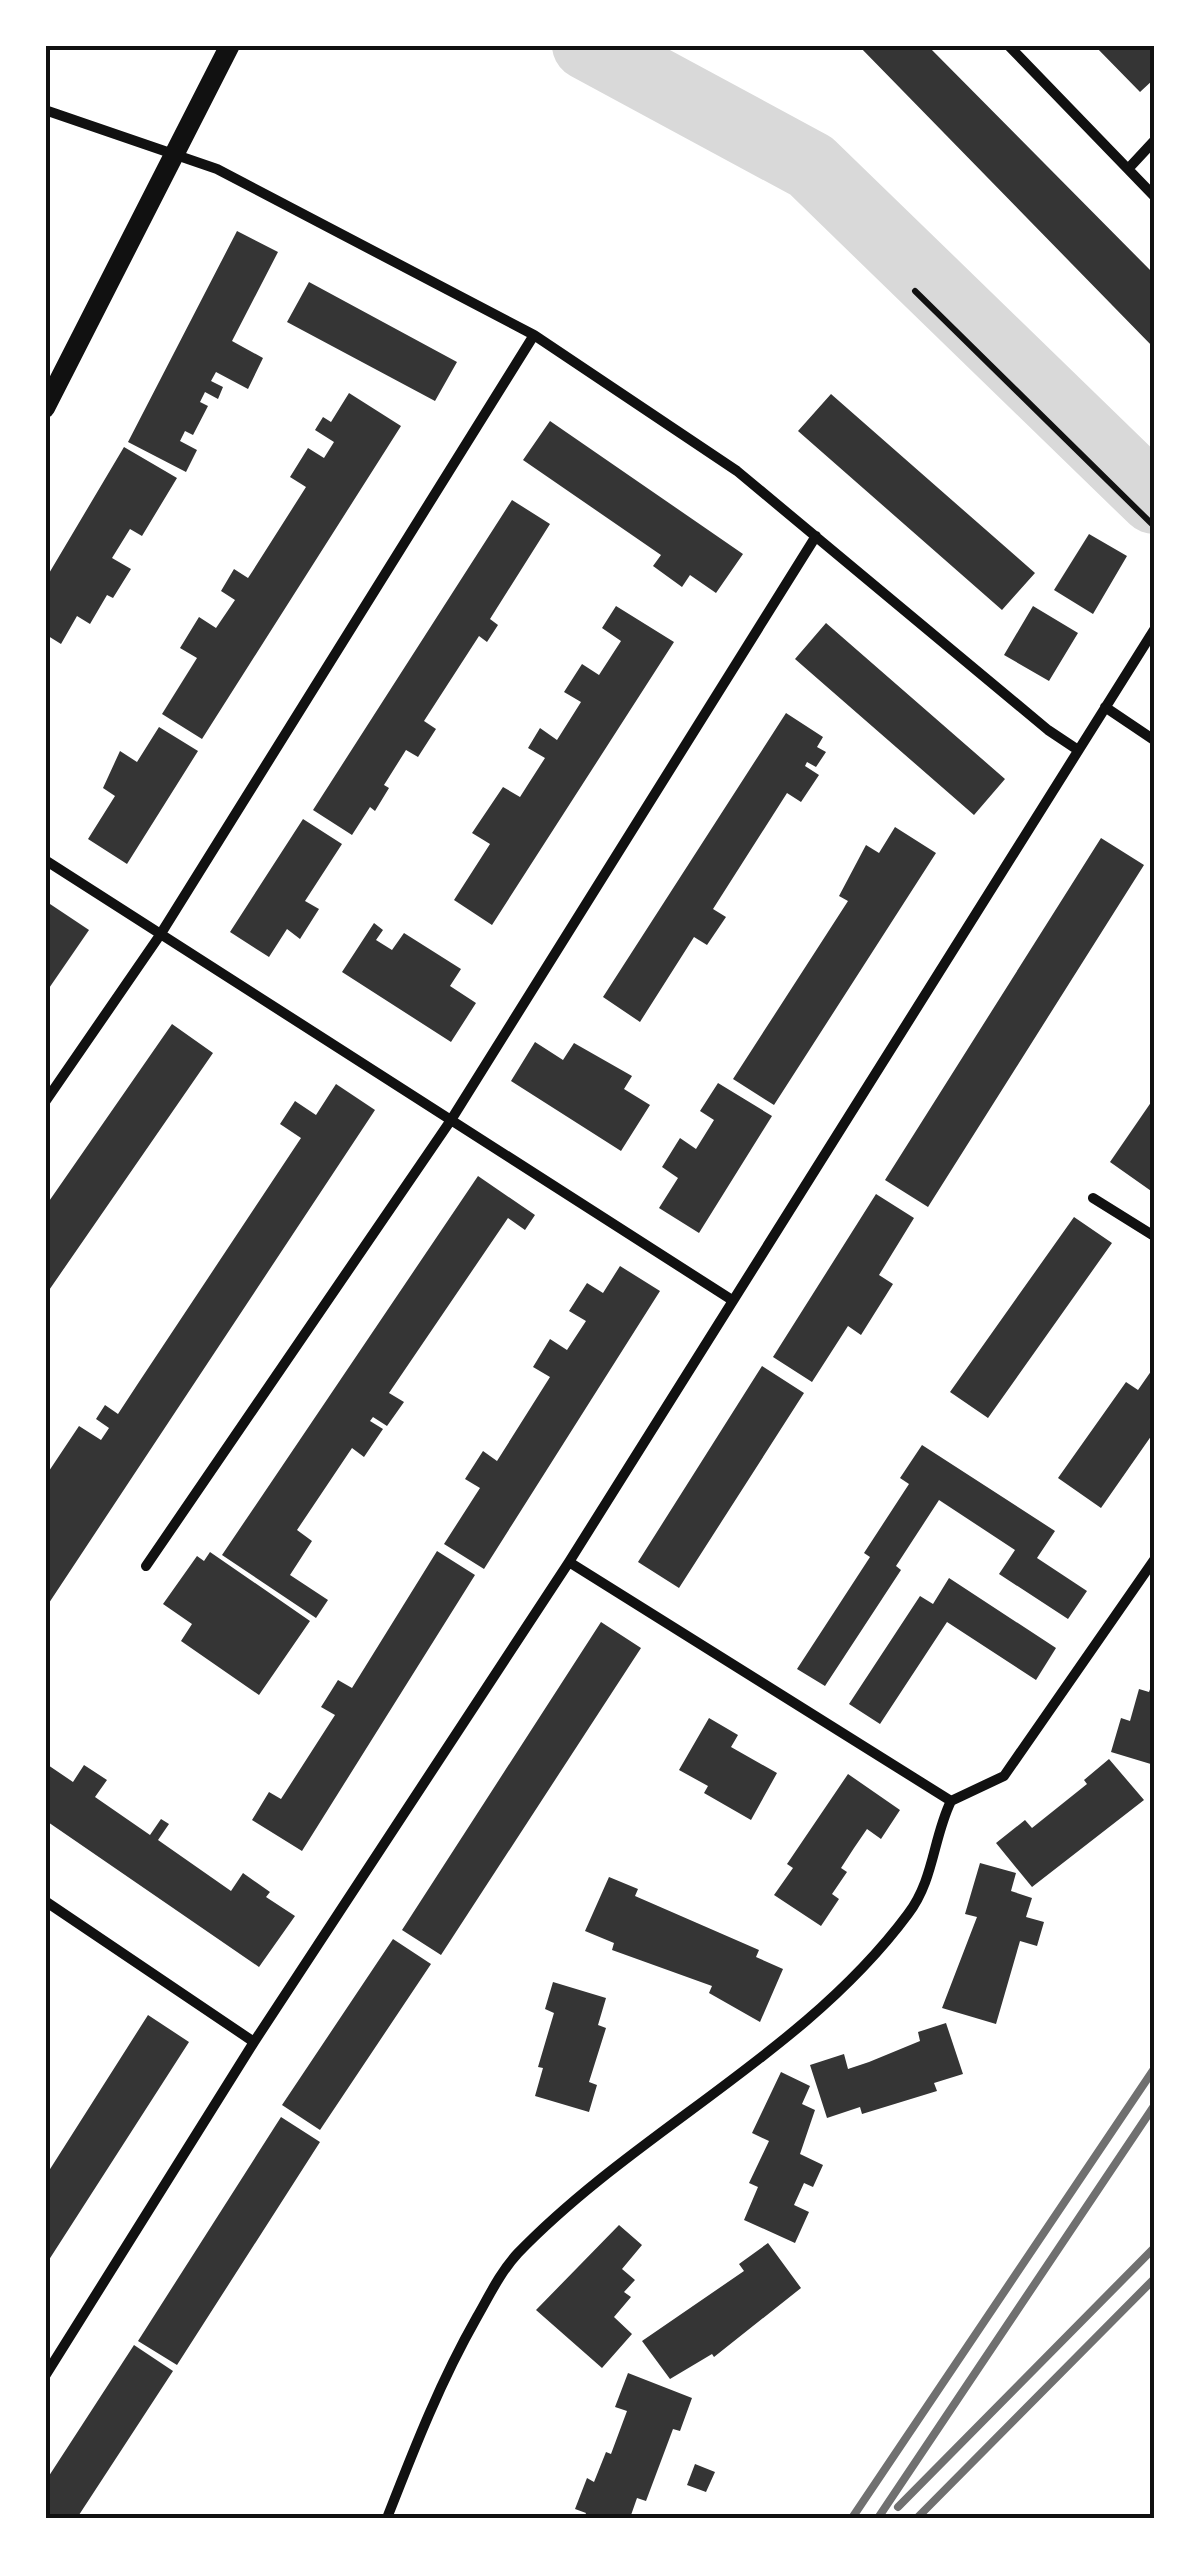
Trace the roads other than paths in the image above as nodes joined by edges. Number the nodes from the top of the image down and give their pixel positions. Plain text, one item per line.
1 (230, 45) edge
2 (1008, 45) edge
3 (45, 110) edge
4 (1154, 141) edge
5 (176, 153) junction
6 (1128, 169) junction
7 (1154, 196) edge
8 (534, 334) junction
9 (45, 408) edge
10 (816, 536) junction
11 (1154, 630) edge
12 (1104, 707) junction
13 (1154, 740) edge
14 (1078, 750) junction
15 (45, 860) edge
16 (160, 936) junction
17 (45, 1102) edge
18 (452, 1120) junction
19 (1093, 1198) dead end
20 (1154, 1236) edge
21 (732, 1300) junction
22 (1154, 1560) edge
23 (569, 1562) junction
24 (146, 1566) dead end
25 (951, 1801) junction
26 (45, 1901) edge
27 (254, 2042) junction
28 (45, 2376) edge
29 (386, 2518) edge

1 - 5 main road
2 - 6 street
3 - 5 street
4 - 6 street
5 - 8 street
5 - 9 main road
6 - 7 street
8 - 10 street
8 - 16 street
10 - 14 street
10 - 18 street
11 - 12 street
12 - 13 street
12 - 14 street
14 - 21 street
15 - 16 street
16 - 17 street
16 - 18 street
18 - 21 street
18 - 24 street
19 - 20 street
21 - 23 street
22 - 25 street
23 - 25 street
23 - 27 street
25 - 29 street
26 - 27 street
27 - 28 street

